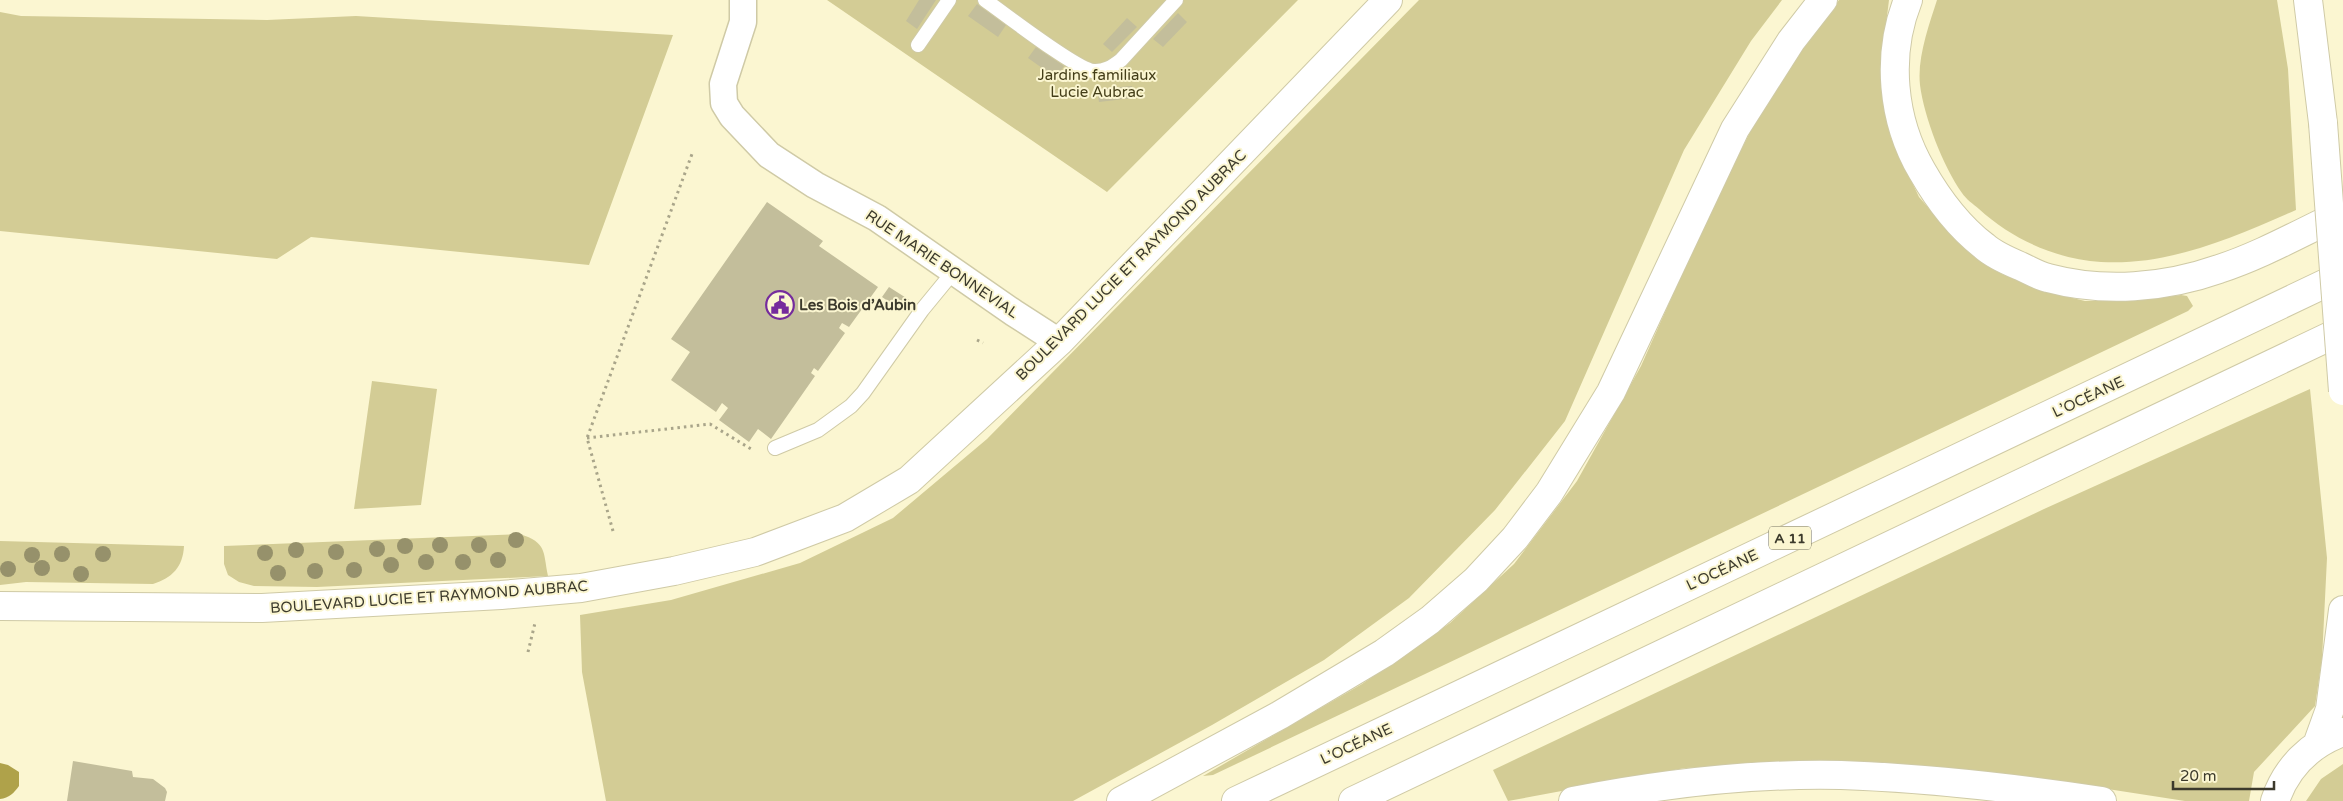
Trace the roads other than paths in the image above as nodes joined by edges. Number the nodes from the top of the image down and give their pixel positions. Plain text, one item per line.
1 (743, 0) edge
2 (949, 0) edge
3 (985, 0) edge
4 (1176, 0) edge
5 (1388, 0) edge
6 (1823, 0) edge
7 (1908, 0) edge
8 (2308, 0) edge
9 (918, 45) dead end
10 (2343, 213) edge
11 (954, 271) junction
12 (2343, 275) edge
13 (2343, 330) edge
14 (1059, 342) junction
15 (2343, 391) edge
16 (775, 448) road end
17 (0, 606) edge
18 (2343, 610) edge
19 (2343, 732) edge
20 (2317, 745) junction
21 (1121, 801) edge
22 (1236, 801) edge
23 (1353, 801) edge
24 (1573, 801) edge
25 (2102, 801) edge
26 (2275, 801) edge

1 - 11 street, RUE MARIE BONNEVIAL
2 - 9 lane
3 - 4 lane
5 - 14 main road, BOULEVARD LUCIE ET RAYMOND AUBRAC
6 - 21 main road
7 - 10 main road
8 - 15 main road, bridge
11 - 14 street, RUE MARIE BONNEVIAL
11 - 16 lane
12 - 22 main road, L’OCÉANE / A 11
13 - 23 main road
14 - 17 main road, BOULEVARD LUCIE ET RAYMOND AUBRAC
18 - 20 main road
19 - 20 main road
20 - 26 main road
24 - 25 main road

